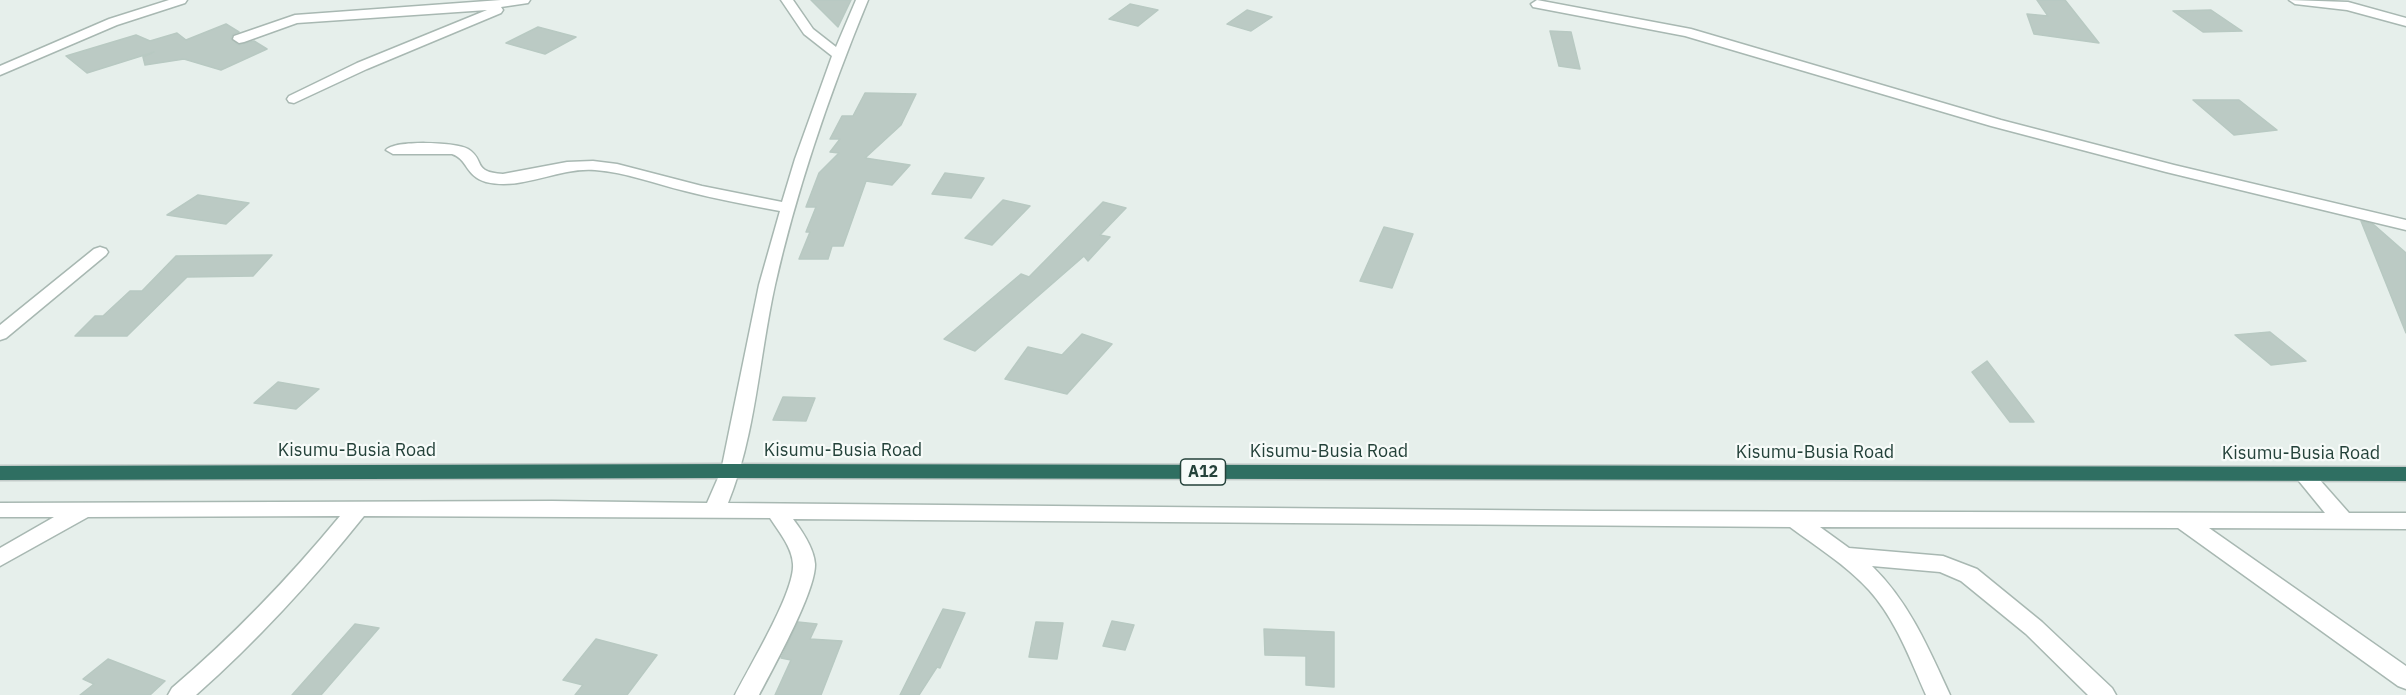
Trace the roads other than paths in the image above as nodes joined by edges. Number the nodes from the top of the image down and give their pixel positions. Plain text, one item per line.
1 (181, 0) edge
2 (522, 0) edge
3 (787, 0) edge
4 (862, 0) edge
5 (2295, 0) edge
6 (1537, 4) dead end
7 (2406, 22) edge
8 (239, 39) dead end
9 (839, 55) junction
10 (0, 71) edge
11 (294, 99) dead end
12 (393, 150) dead end
13 (788, 208) junction
14 (2406, 225) edge
15 (100, 252) dead end
16 (0, 334) edge
17 (731, 471) junction
18 (0, 473) edge
19 (2406, 474) edge
20 (2304, 475) junction
21 (715, 509) junction
22 (0, 510) edge
23 (84, 510) junction
24 (357, 510) junction
25 (776, 511) junction
26 (1795, 520) junction
27 (2182, 520) junction
28 (2343, 520) junction
29 (2406, 520) edge
30 (1843, 555) junction
31 (0, 558) edge
32 (2406, 679) edge
33 (180, 695) edge
34 (747, 695) edge
35 (1938, 695) edge
36 (2103, 695) edge

1 - 10 street
2 - 8 street
2 - 11 street
3 - 9 street
4 - 9 street
5 - 7 street
6 - 14 street
9 - 13 street
12 - 13 street
13 - 17 street
15 - 16 street
17 - 18 highway, Kisumu-Busia Road / A12
17 - 20 highway, Kisumu-Busia Road / A12
17 - 21 street
19 - 20 highway, Kisumu-Busia Road / A12
20 - 28 street
21 - 24 street
21 - 25 street
22 - 23 street
23 - 24 street
23 - 31 street
24 - 33 street
25 - 26 street
25 - 34 street
26 - 27 street
26 - 30 street
27 - 28 street
27 - 32 street
28 - 29 street
30 - 35 street
30 - 36 street

